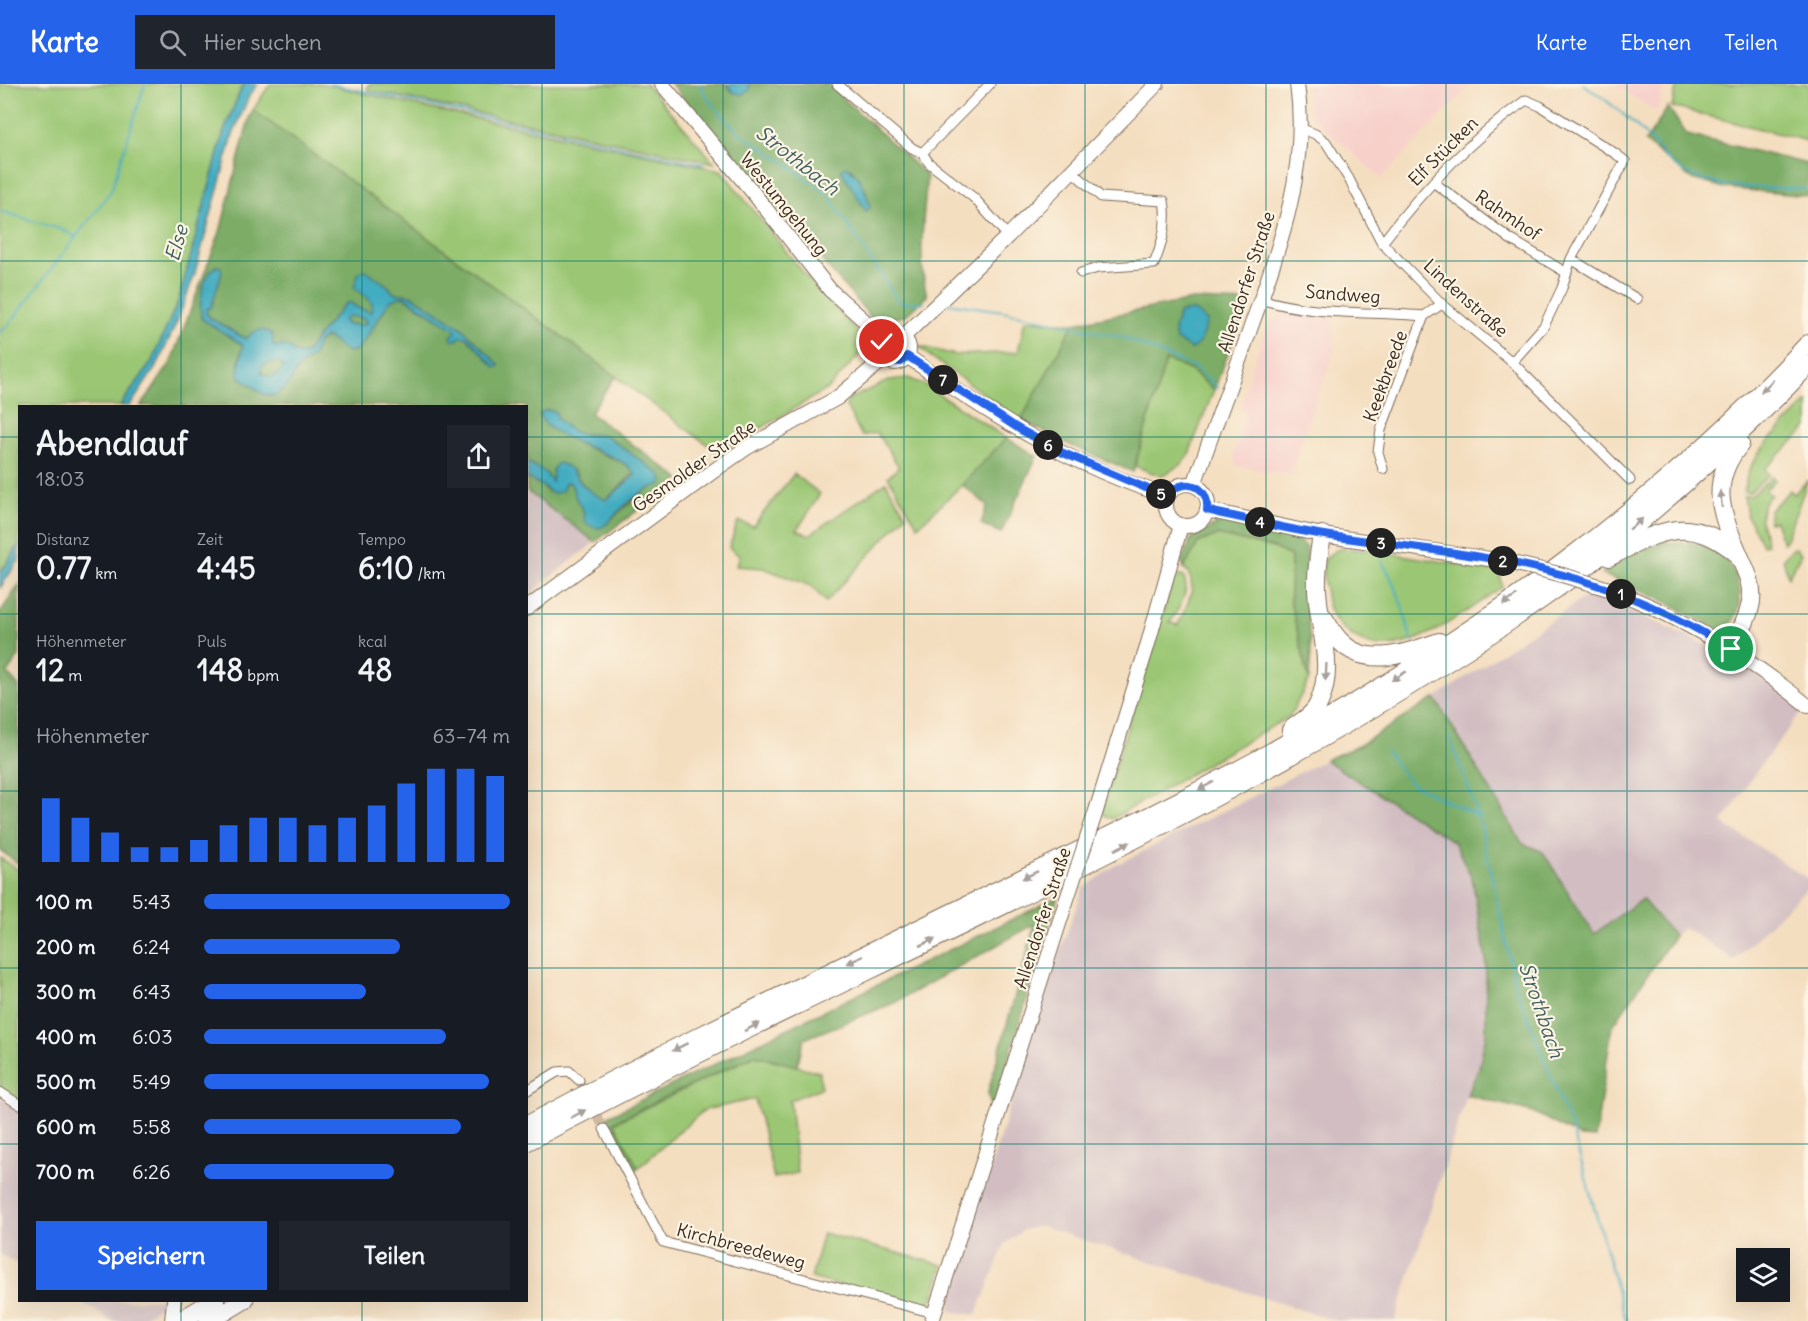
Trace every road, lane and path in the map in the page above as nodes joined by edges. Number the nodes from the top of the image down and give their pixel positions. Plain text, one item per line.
1 (663, 84) edge
2 (837, 84) edge
3 (990, 84) edge
4 (1157, 84) edge
5 (1297, 84) edge
6 (1300, 128) junction
7 (922, 153) junction
8 (1072, 171) junction
9 (1433, 182) junction
10 (1008, 236) junction
11 (1382, 243) junction
12 (1571, 259) junction
13 (1565, 272) junction
14 (1081, 273) dead end
15 (1261, 299) junction
16 (1637, 299) dead end
17 (1442, 304) junction
18 (1424, 316) junction
19 (903, 337) junction
20 (885, 339) junction
21 (1808, 344) edge
22 (907, 356) junction
23 (885, 358) junction
24 (1512, 362) junction
25 (1808, 365) edge
26 (1782, 393) junction
27 (1383, 469) dead end
28 (1630, 480) dead end
29 (1194, 485) junction
30 (1168, 496) junction
31 (1207, 510) junction
32 (1181, 525) junction
33 (1322, 535) junction
34 (1738, 554) junction
35 (1575, 575) junction
36 (528, 608) edge
37 (1321, 614) junction
38 (1466, 632) junction
39 (1731, 649) junction
40 (1808, 706) edge
41 (1258, 759) junction
42 (579, 1080) dead end
43 (528, 1090) edge
44 (0, 1092) edge
45 (18, 1104) edge
46 (528, 1125) edge
47 (604, 1129) tunnel mouth
48 (528, 1141) edge
49 (174, 1302) edge
50 (213, 1302) edge
51 (239, 1302) edge
52 (933, 1317) edge
53 (195, 1318) edge
54 (172, 1321) edge

1 - 20 main road, Westumgehung
2 - 7 street
3 - 7 street
4 - 8 main road
5 - 6 main road, Allendorfer Straße
6 - 11 street, Lindenstraße
6 - 15 main road, Allendorfer Straße
7 - 10 street
8 - 10 main road
8 - 14 street
9 - 11 street, Elf Stücken
9 - 12 street, Elf Stücken
9 - 13 street, Rahmhof
10 - 19 main road
11 - 17 street, Lindenstraße
12 - 13 street, Elf Stücken
12 - 16 street
13 - 24 street, Elf Stücken
15 - 18 street, Sandweg
15 - 29 main road, Allendorfer Straße
17 - 18 street, Keekbreede
17 - 24 street, Lindenstraße
18 - 27 street, Keekbreede
19 - 20 main road
19 - 22 main road
20 - 23 main road
21 -> 38 highway
22 - 23 main road
22 - 30 main road
23 - 36 main road, Gesmolder Straße
24 - 28 street, Lindenstraße
25 - 26 highway
34 -> 26 highway
35 -> 26 highway
29 - 30 main road
29 - 31 main road
30 - 32 main road
31 - 32 main road
31 - 33 main road
32 - 52 main road, Allendorfer Straße, bridge
33 - 37 highway
33 - 39 main road, bridge
34 - 35 highway
34 - 39 highway
48 -> 35 highway
37 - 38 highway
37 -> 41 highway
38 -> 41 highway
39 - 40 main road
41 -> 46 highway
42 - 43 street
44 - 45 street
47 - 52 street, Kirchbreedeweg
49 - 54 main road
50 - 53 highway
51 - 53 highway

